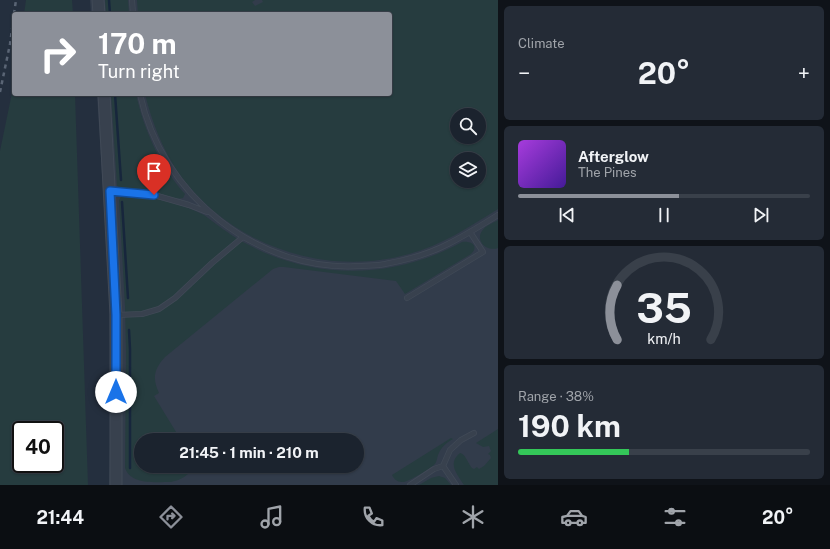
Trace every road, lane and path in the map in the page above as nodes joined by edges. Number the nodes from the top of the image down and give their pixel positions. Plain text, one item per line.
1 (98, 0) edge
2 (132, 0) edge
3 (99, 12) edge
4 (133, 12) edge
5 (104, 96) edge
6 (141, 96) edge
7 (110, 191) junction
8 (211, 214) junction
9 (498, 215) edge
10 (470, 232) junction
11 (243, 237) junction
12 (407, 298) dead end
13 (116, 315) junction
14 (474, 433) dead end
15 (443, 466) junction
16 (116, 485) edge
17 (410, 485) edge
18 (456, 485) edge

1 - 3 street
2 - 4 lane
5 - 7 street
6 - 8 lane
7 - 8 lane
7 - 13 street
8 - 11 lane
9 - 10 lane
10 - 11 lane
10 - 12 lane
11 - 13 lane
13 - 16 street
14 - 15 lane
15 - 17 lane
15 - 18 lane

